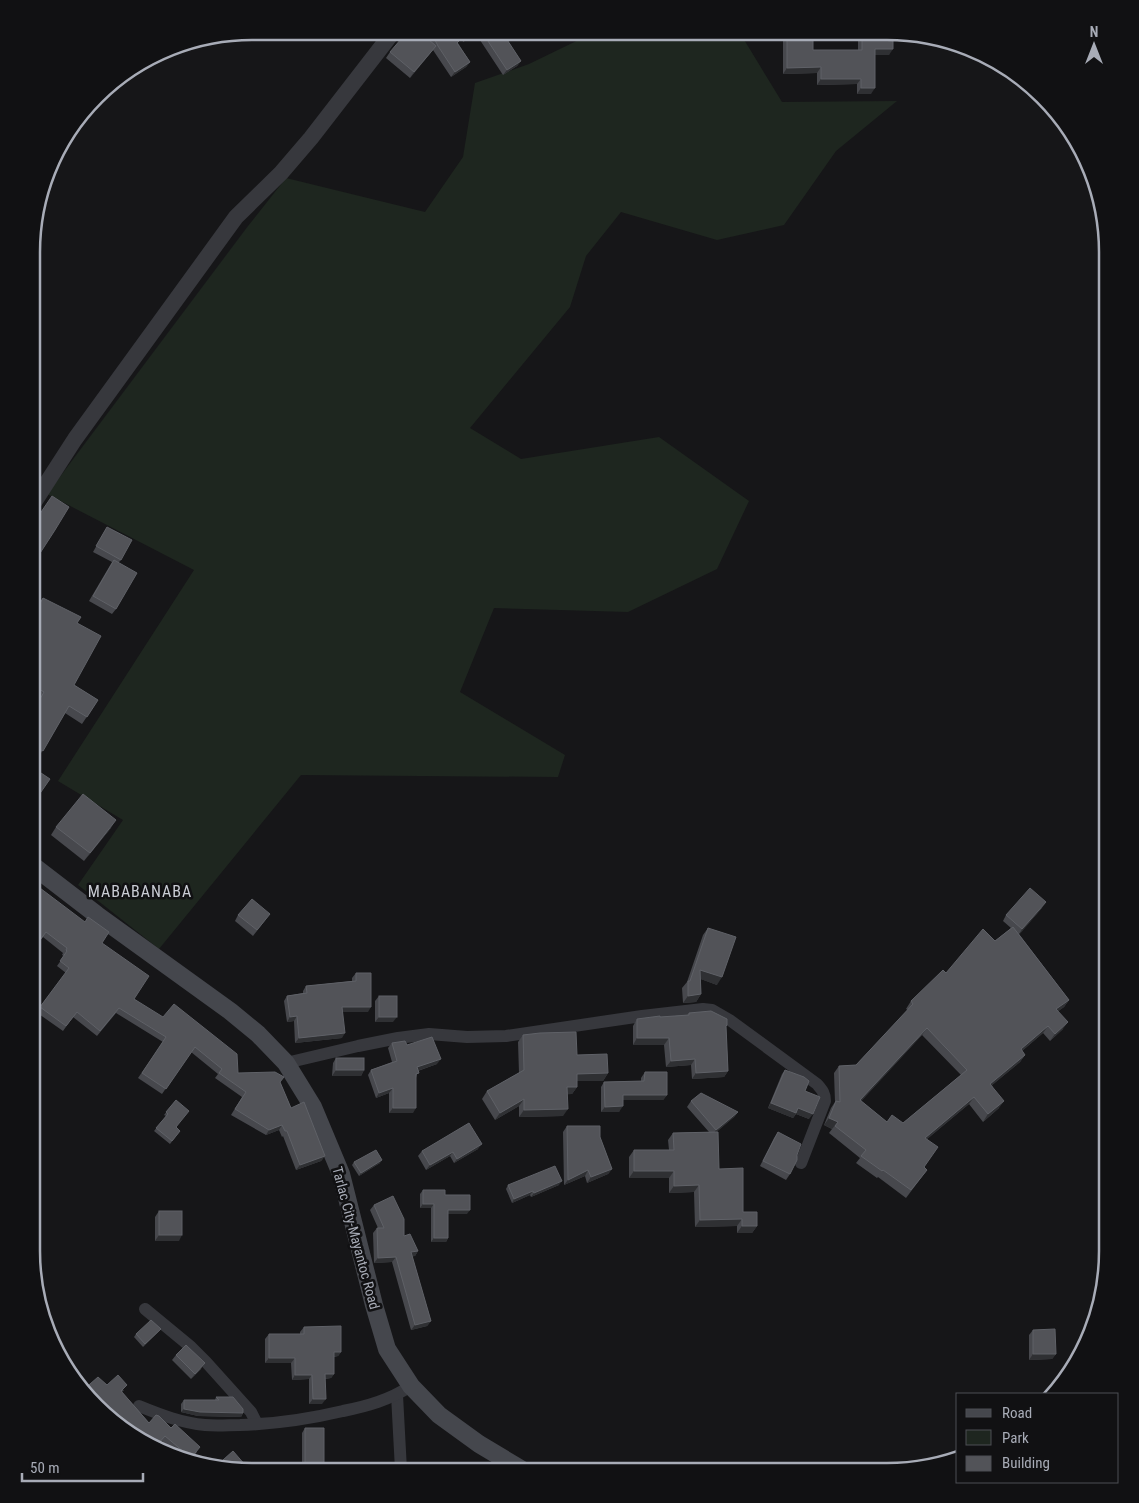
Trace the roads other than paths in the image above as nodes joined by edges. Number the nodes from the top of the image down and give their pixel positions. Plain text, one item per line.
1 (387, 40) edge
2 (40, 493) edge
3 (40, 871) edge
4 (286, 1063) junction
5 (801, 1163) dead end
6 (145, 1309) dead end
7 (404, 1391) junction
8 (139, 1406) dead end
9 (257, 1424) junction
10 (401, 1463) edge
11 (511, 1463) edge

1 - 2 street
3 - 4 main road, Tarlac City-Mayantoc Road
4 - 5 street
4 - 7 main road, Tarlac City-Mayantoc Road
6 - 9 street
7 - 9 street
7 - 10 street
7 - 11 main road, Tarlac City-Mayantoc Road
8 - 9 street

